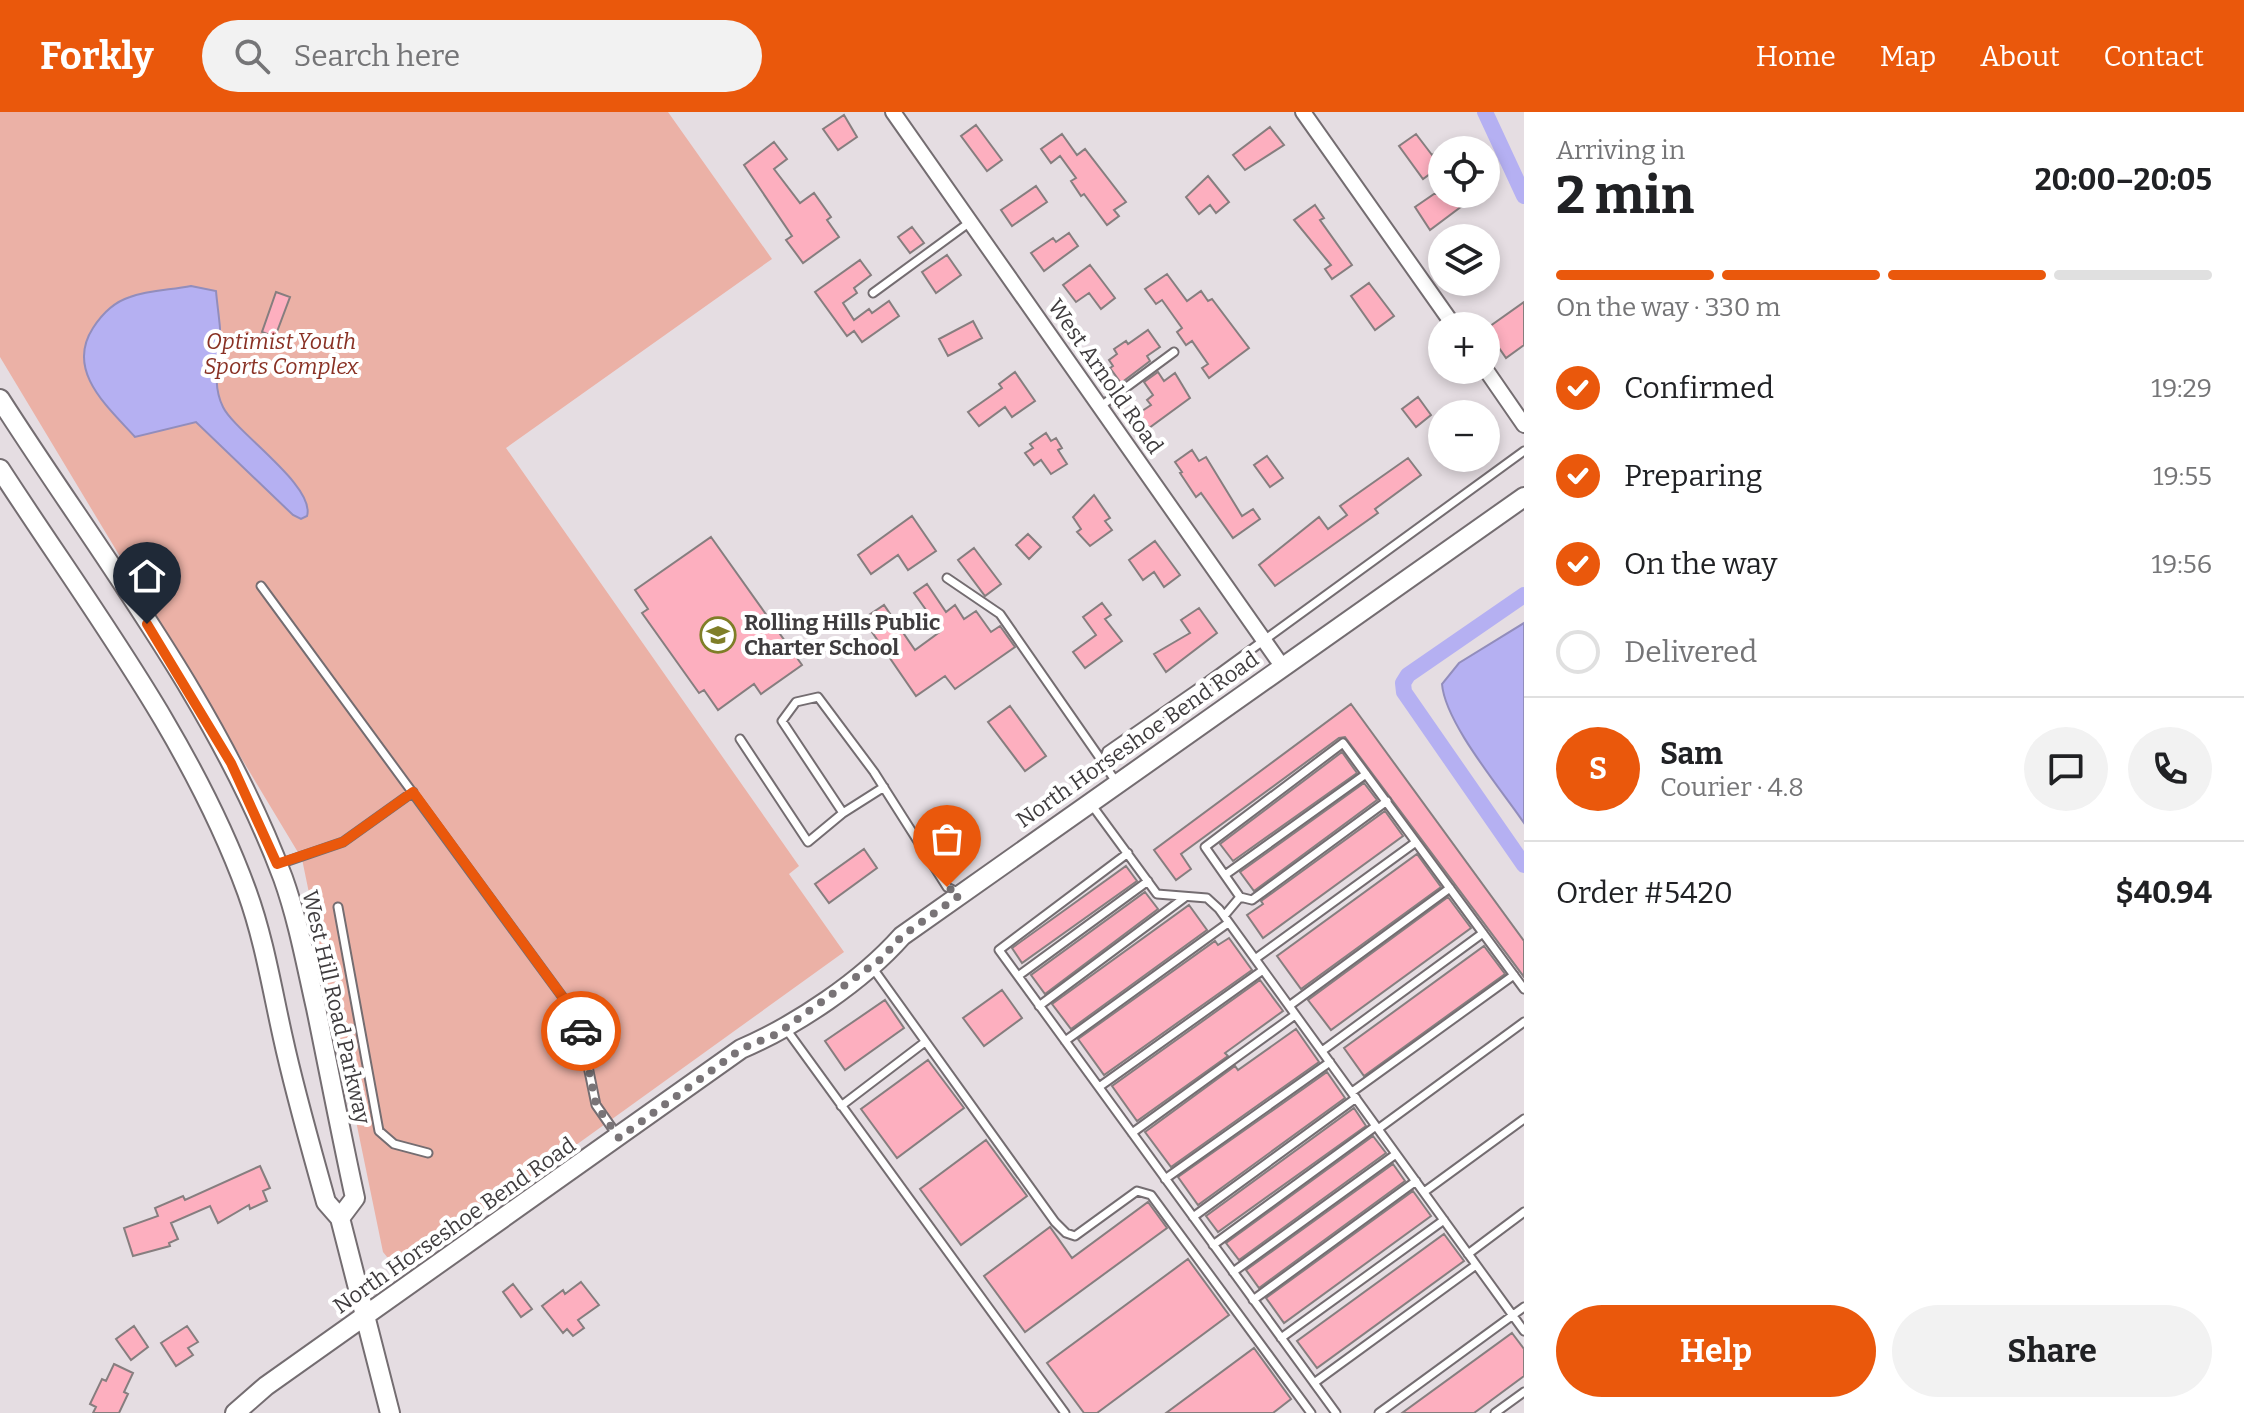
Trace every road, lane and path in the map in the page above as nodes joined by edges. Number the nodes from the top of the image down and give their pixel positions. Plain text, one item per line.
1 (893, 112) edge
2 (1303, 112) edge
3 (970, 222) junction
4 (873, 293) dead end
5 (1444, 312) edge
6 (1174, 352) dead end
7 (1496, 384) edge
8 (0, 399) edge
9 (1101, 406) junction
10 (1524, 425) edge
11 (1524, 451) edge
12 (0, 469) edge
13 (1524, 497) edge
14 (947, 578) dead end
15 (261, 586) dead end
16 (1263, 639) junction
17 (1282, 666) junction
18 (740, 739) dead end
19 (1103, 763) junction
20 (1366, 774) junction
21 (1117, 783) junction
22 (884, 787) junction
23 (413, 792) junction
24 (1387, 801) junction
25 (1090, 802) junction
26 (843, 813) junction
27 (1416, 842) junction
28 (1128, 853) junction
29 (277, 864) junction
30 (1225, 875) junction
31 (1148, 881) junction
32 (1450, 888) junction
33 (960, 895) junction
34 (1240, 897) junction
35 (1184, 898) junction
36 (338, 907) dead end
37 (1226, 919) junction
38 (1483, 933) junction
39 (1255, 959) junction
40 (871, 966) junction
41 (1263, 970) junction
42 (1514, 975) junction
43 (1018, 976) junction
44 (1524, 989) edge
45 (1039, 1006) junction
46 (1289, 1006) junction
47 (1295, 1015) junction
48 (1524, 1022) edge
49 (785, 1027) junction
50 (1065, 1041) junction
51 (925, 1042) junction
52 (1322, 1051) junction
53 (1330, 1062) junction
54 (1099, 1087) junction
55 (1354, 1095) junction
56 (841, 1106) junction
57 (1524, 1119) edge
58 (1377, 1128) junction
59 (1132, 1133) junction
60 (619, 1138) junction
61 (428, 1153) dead end
62 (1396, 1154) junction
63 (1165, 1179) junction
64 (1416, 1181) junction
65 (1424, 1192) junction
66 (1524, 1212) edge
67 (1193, 1217) junction
68 (340, 1218) junction
69 (1444, 1220) junction
70 (1213, 1245) junction
71 (1468, 1254) junction
72 (1476, 1265) junction
73 (1233, 1272) junction
74 (1253, 1300) junction
75 (1524, 1307) edge
76 (1513, 1315) junction
77 (365, 1317) junction
78 (1524, 1331) edge
79 (1281, 1338) junction
80 (1314, 1383) junction
81 (1524, 1392) edge
82 (235, 1413) edge
83 (390, 1413) edge
84 (1065, 1413) edge
85 (1311, 1413) edge
86 (1336, 1413) edge
87 (1379, 1413) edge
88 (1495, 1413) edge

1 - 3 street, West Arnold Road
2 - 5 street
3 - 4 lane
3 - 9 street, West Arnold Road
6 - 9 lane
7 - 10 street
8 - 29 street, West Hill Road Parkway
9 - 16 street, West Arnold Road
11 - 16 lane
12 - 68 street
13 - 17 street, North Horseshoe Bend Road
14 - 19 lane
15 - 23 lane
16 - 17 street, West Arnold Road
16 - 19 lane
17 - 21 street, North Horseshoe Bend Road
18 - 26 lane
19 - 21 lane
20 - 24 lane
20 - 30 lane
20 - 30 lane
21 - 25 street, North Horseshoe Bend Road
22 - 26 lane
22 - 26 lane
22 - 33 lane
23 - 29 lane
23 - 60 lane
24 - 27 lane
24 - 34 lane
25 - 28 lane
25 - 33 street, North Horseshoe Bend Road
27 - 32 lane
27 - 39 lane
28 - 31 lane
28 - 43 lane
29 - 68 street, West Hill Road Parkway
30 - 34 lane
31 - 35 lane
31 - 43 lane
32 - 38 lane
32 - 46 lane
33 - 40 street, North Horseshoe Bend Road
34 - 37 lane
35 - 37 lane
35 - 45 lane
36 - 61 lane
37 - 39 lane
37 - 50 lane
38 - 42 lane
38 - 52 lane
39 - 41 lane
40 - 49 street, North Horseshoe Bend Road
40 - 51 lane
41 - 46 lane
41 - 54 lane
42 - 44 lane
42 - 55 lane
43 - 45 lane
45 - 50 lane
46 - 47 lane
47 - 52 lane
47 - 59 lane
48 - 58 lane
49 - 56 lane
49 - 60 street, North Horseshoe Bend Road
50 - 54 lane
51 - 56 lane
51 - 85 lane
52 - 53 lane
53 - 55 lane
53 - 63 lane
54 - 59 lane
55 - 58 lane
55 - 67 lane
56 - 84 lane
57 - 65 lane
58 - 62 lane
58 - 70 lane
59 - 63 lane
60 - 77 street, North Horseshoe Bend Road
62 - 64 lane
62 - 73 lane
63 - 67 lane
64 - 65 lane
64 - 74 lane
65 - 69 lane
66 - 71 lane
67 - 70 lane
68 - 77 street
69 - 71 lane
69 - 79 lane
70 - 73 lane
71 - 72 lane
72 - 76 lane
72 - 80 lane
73 - 74 lane
74 - 79 lane
75 - 76 lane
76 - 78 lane
76 - 87 lane
77 - 82 street, North Horseshoe Bend Road
77 - 83 street
79 - 80 lane
80 - 86 lane
81 - 88 lane

